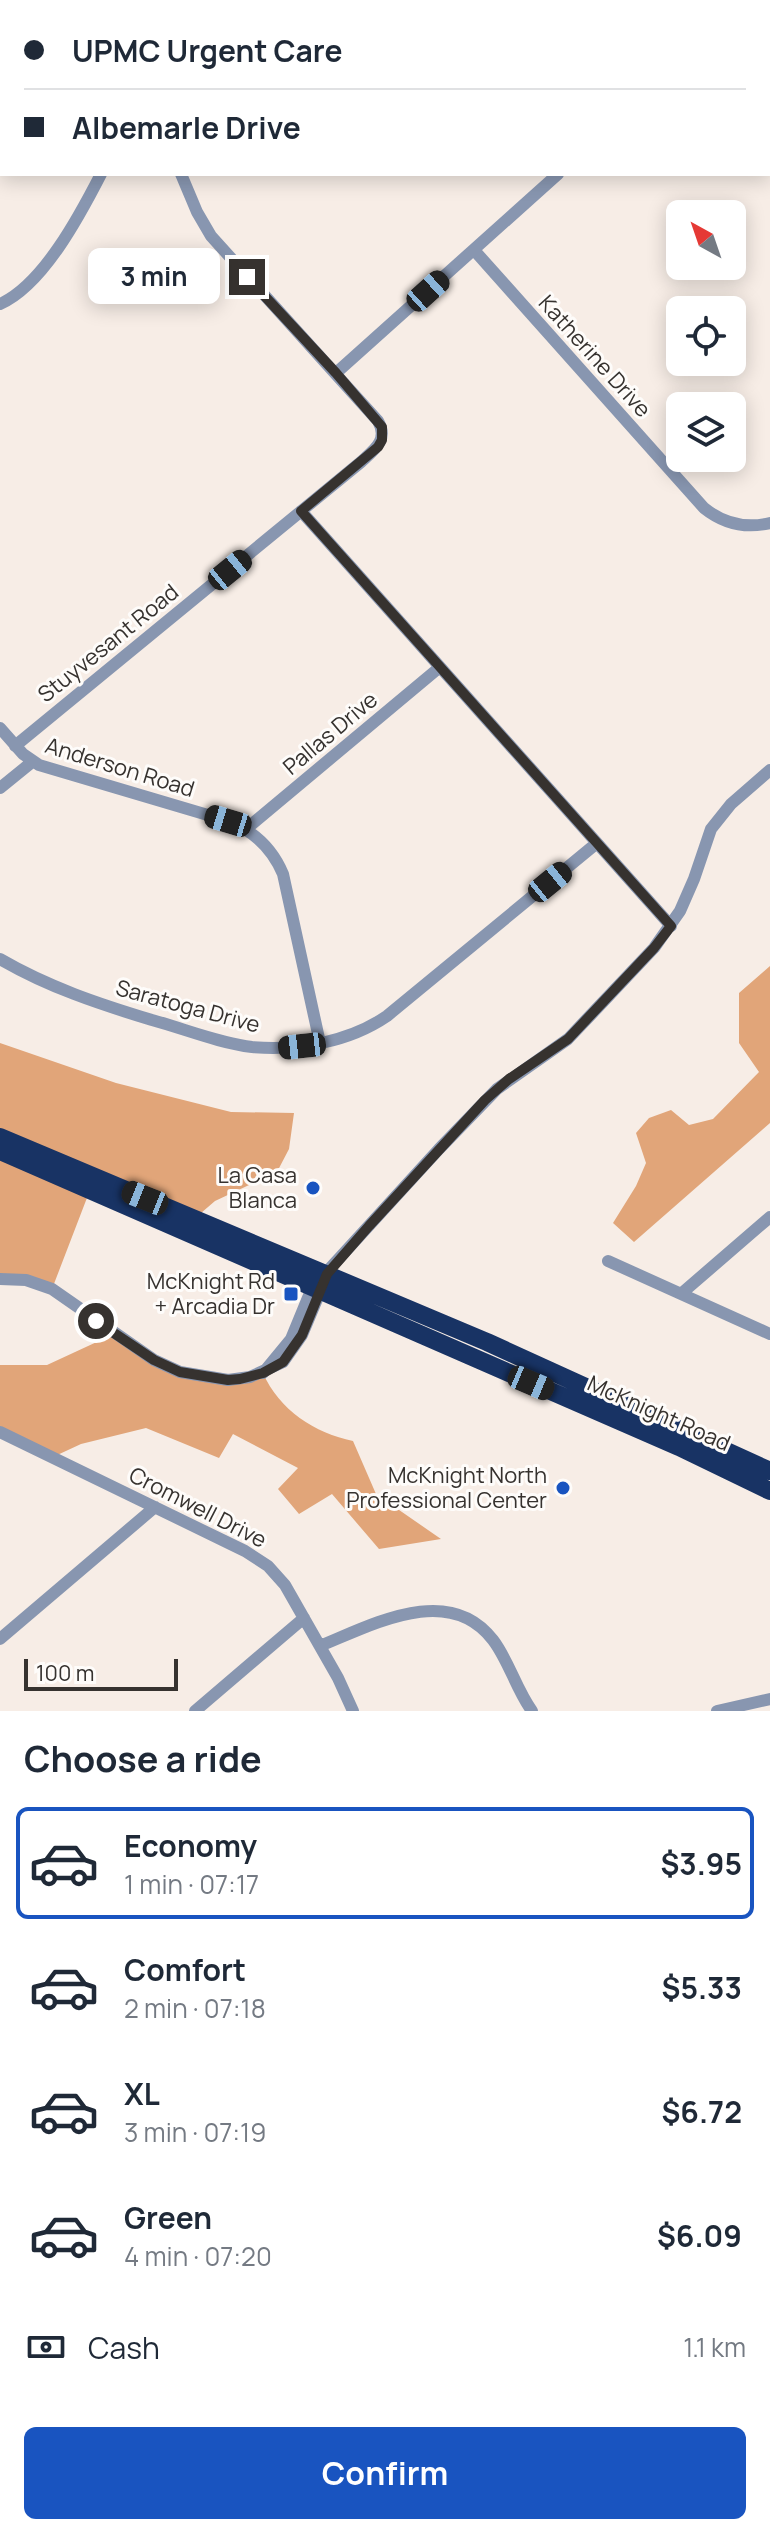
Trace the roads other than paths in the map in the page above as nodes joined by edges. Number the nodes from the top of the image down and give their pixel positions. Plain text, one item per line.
1 (100, 176) edge
2 (182, 176) edge
3 (556, 176) edge
4 (474, 250) junction
5 (0, 304) edge
6 (336, 373) junction
7 (301, 511) junction
8 (770, 523) edge
9 (440, 667) junction
10 (0, 728) edge
11 (15, 746) junction
12 (32, 762) junction
13 (770, 770) edge
14 (0, 788) edge
15 (246, 829) junction
16 (597, 843) junction
17 (671, 926) junction
18 (0, 959) edge
19 (320, 1043) junction
20 (0, 1137) edge
21 (0, 1151) edge
22 (770, 1217) edge
23 (608, 1261) dead end
24 (0, 1279) edge
25 (320, 1285) junction
26 (682, 1293) junction
27 (770, 1334) edge
28 (0, 1432) edge
29 (770, 1471) edge
30 (770, 1491) edge
31 (155, 1507) junction
32 (304, 1618) junction
33 (0, 1639) edge
34 (320, 1646) junction
35 (770, 1699) edge
36 (195, 1711) edge
37 (353, 1711) edge
38 (532, 1711) edge
39 (717, 1711) edge

1 - 5 street
2 - 6 street
3 - 4 street
4 - 6 street
4 - 8 street, Katherine Drive
6 - 7 street, Stuyvesant Road
7 - 9 street
7 - 11 street, Stuyvesant Road
9 - 15 street, Pallas Drive
9 - 16 street
10 - 11 street, Anderson Road
11 - 12 street, Anderson Road
12 - 14 street
12 - 15 street, Anderson Road
13 - 17 street
15 - 19 street, Anderson Road
16 - 17 street
16 - 19 street, Saratoga Drive
17 - 25 street
18 - 19 street, Saratoga Drive
20 - 25 highway, McKnight Road
21 - 25 highway, McKnight Road
22 - 26 street
23 - 26 street
24 - 25 street
25 - 29 highway, McKnight Road
25 - 30 highway, McKnight Road
26 - 27 street
28 - 31 street, Cromwell Drive
31 - 32 street, Cromwell Drive
31 - 33 street
32 - 34 street, Cromwell Drive
32 - 36 street
34 - 37 street, Cromwell Drive
34 - 38 street
35 - 39 street

